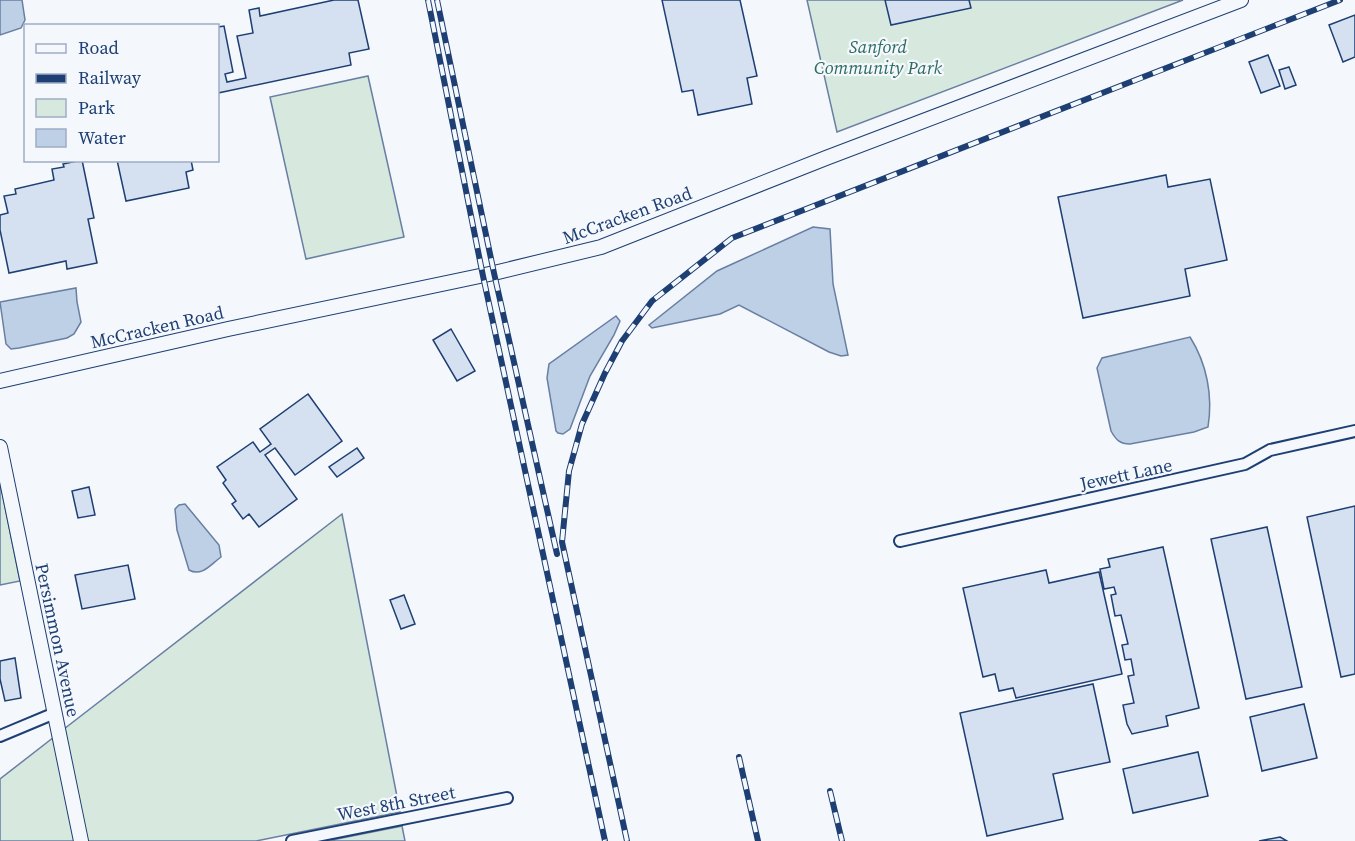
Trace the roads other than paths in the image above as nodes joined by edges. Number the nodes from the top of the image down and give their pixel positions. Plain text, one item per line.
1 (1241, 0) edge
2 (0, 381) edge
3 (1355, 431) edge
4 (0, 447) edge
5 (900, 541) dead end
6 (55, 713) junction
7 (0, 736) edge
8 (507, 798) dead end
9 (81, 841) edge
10 (292, 841) edge

1 - 2 street, McCracken Road
3 - 5 street, Jewett Lane
4 - 6 street, Persimmon Avenue
6 - 7 street
6 - 9 street, Persimmon Avenue
8 - 10 street, West 8th Street

